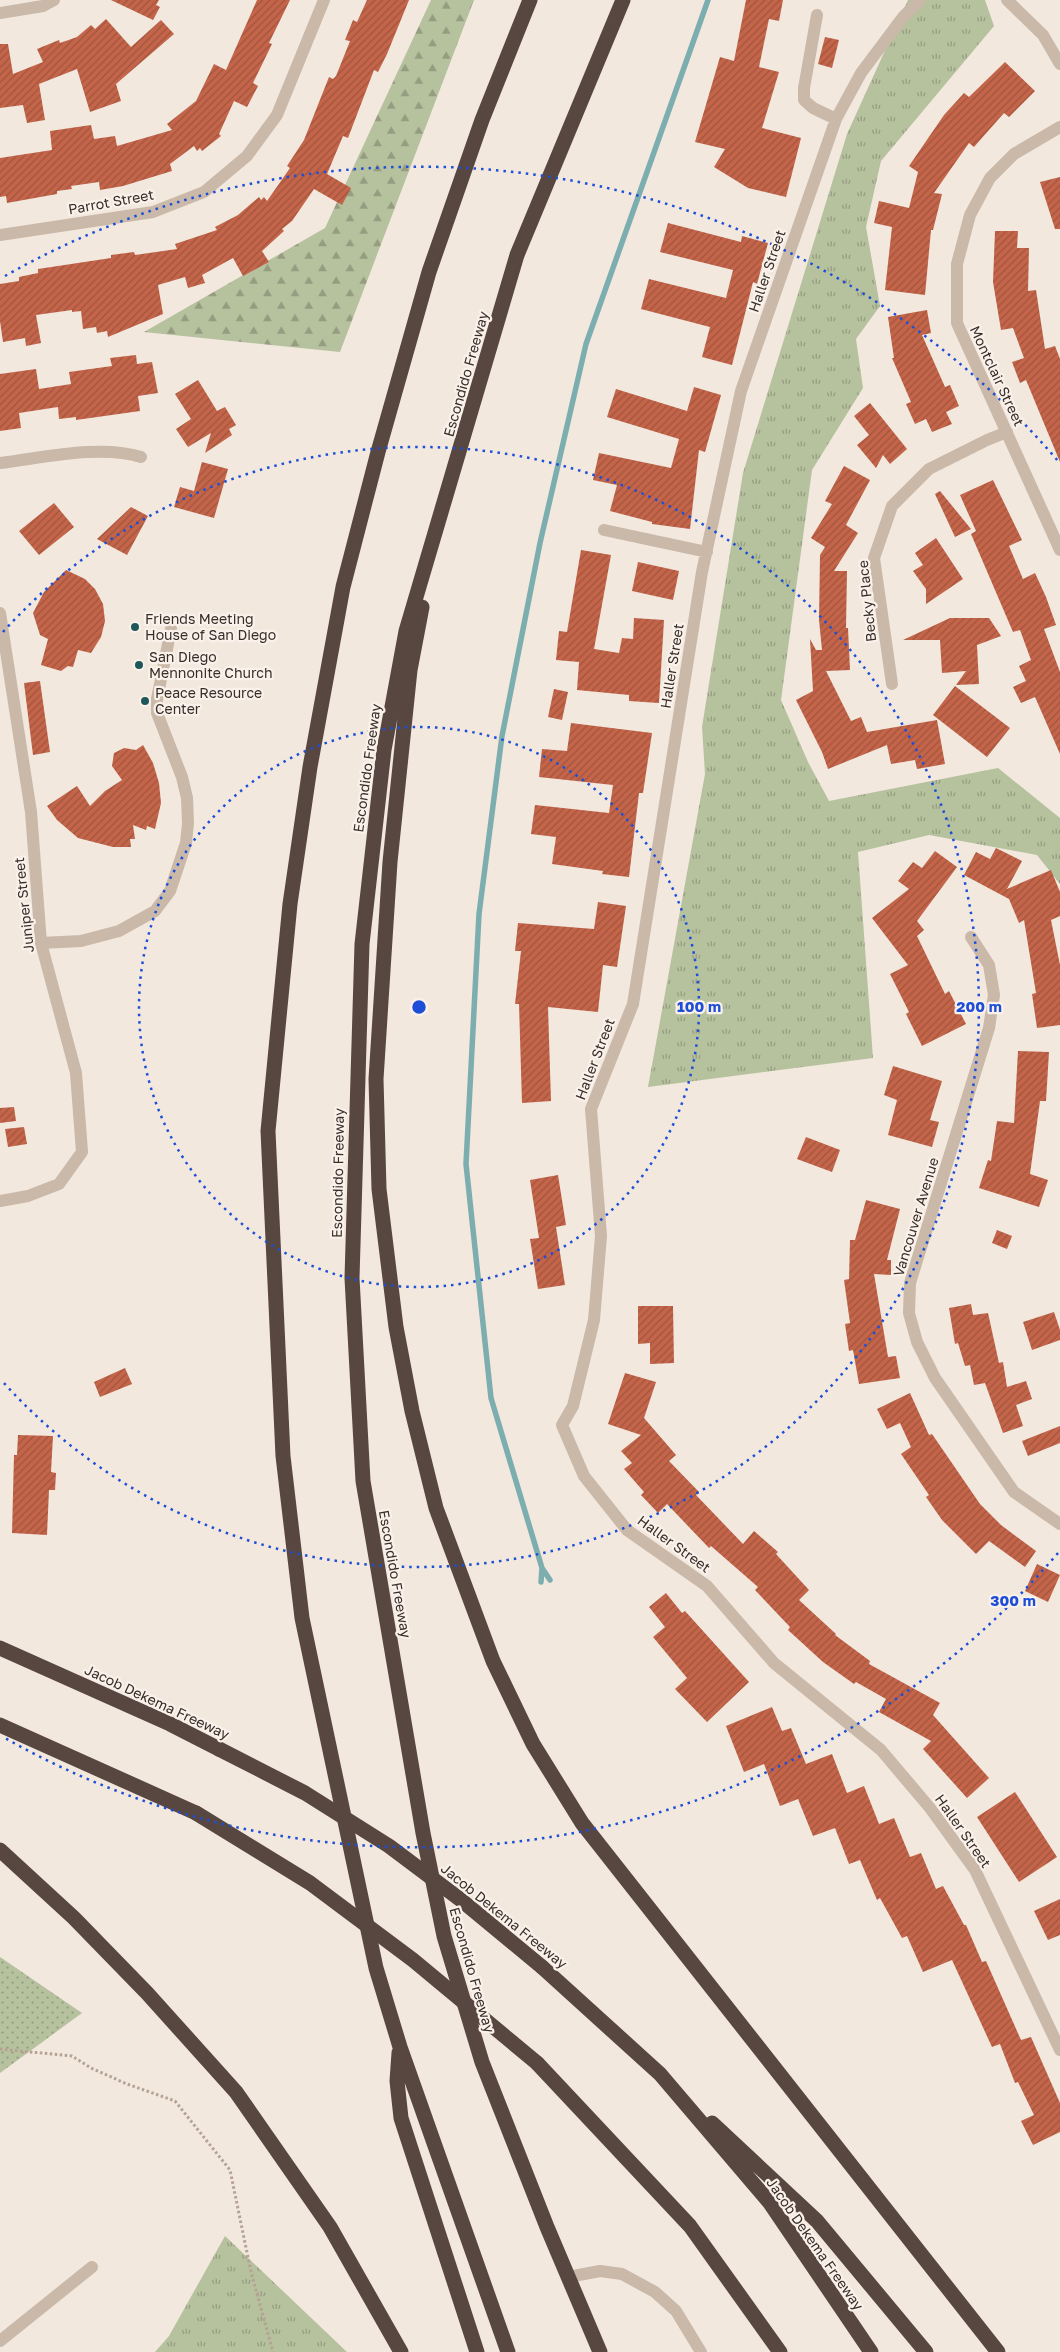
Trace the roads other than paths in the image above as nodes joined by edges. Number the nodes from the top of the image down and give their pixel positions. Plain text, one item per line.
1 (54, 0) edge
2 (324, 0) edge
3 (530, 0) edge
4 (623, 0) edge
5 (920, 0) edge
6 (1007, 0) edge
7 (0, 13) edge
8 (817, 15) dead end
9 (1060, 64) edge
10 (836, 118) junction
11 (1060, 127) edge
12 (0, 235) edge
13 (1007, 432) junction
14 (141, 457) dead end
15 (0, 463) edge
16 (604, 530) dead end
17 (433, 542) junction
18 (1060, 550) edge
19 (706, 552) junction
20 (0, 613) edge
21 (171, 629) dead end
22 (892, 684) dead end
23 (971, 936) dead end
24 (41, 943) junction
25 (0, 1201) edge
26 (1060, 1524) edge
27 (0, 1648) edge
28 (0, 1725) edge
29 (0, 1850) edge
30 (400, 2047) junction
31 (1060, 2050) edge
32 (660, 2074) junction
33 (92, 2267) dead end
34 (568, 2277) junction
35 (0, 2341) edge
36 (401, 2352) edge
37 (477, 2352) edge
38 (508, 2352) edge
39 (600, 2352) edge
40 (701, 2352) edge
41 (780, 2352) edge
42 (871, 2352) edge
43 (926, 2352) edge
44 (998, 2352) edge

1 - 7 street
2 - 12 street, Parrot Street
3 - 30 highway
4 - 17 highway, Escondido Freeway
5 - 10 street, Haller Street
6 - 9 street
8 - 10 street
10 - 19 street, Haller Street
11 - 13 street, Montclair Street
13 - 18 street, Montclair Street
13 - 22 street, Becky Place
14 - 15 street
16 - 19 street
17 - 34 highway, Escondido Freeway
17 - 44 highway
19 - 31 street, Haller Street
20 - 24 street, Juniper Street
21 - 24 street
23 - 26 street, Vancouver Avenue
24 - 25 street, Juniper Street
27 - 32 highway, Jacob Dekema Freeway, bridge
28 - 41 highway, bridge
29 - 36 highway
30 - 37 highway
30 - 38 highway
32 - 42 highway, Jacob Dekema Freeway
32 - 43 highway
33 - 35 street
34 - 39 highway, Escondido Freeway
34 - 40 street

